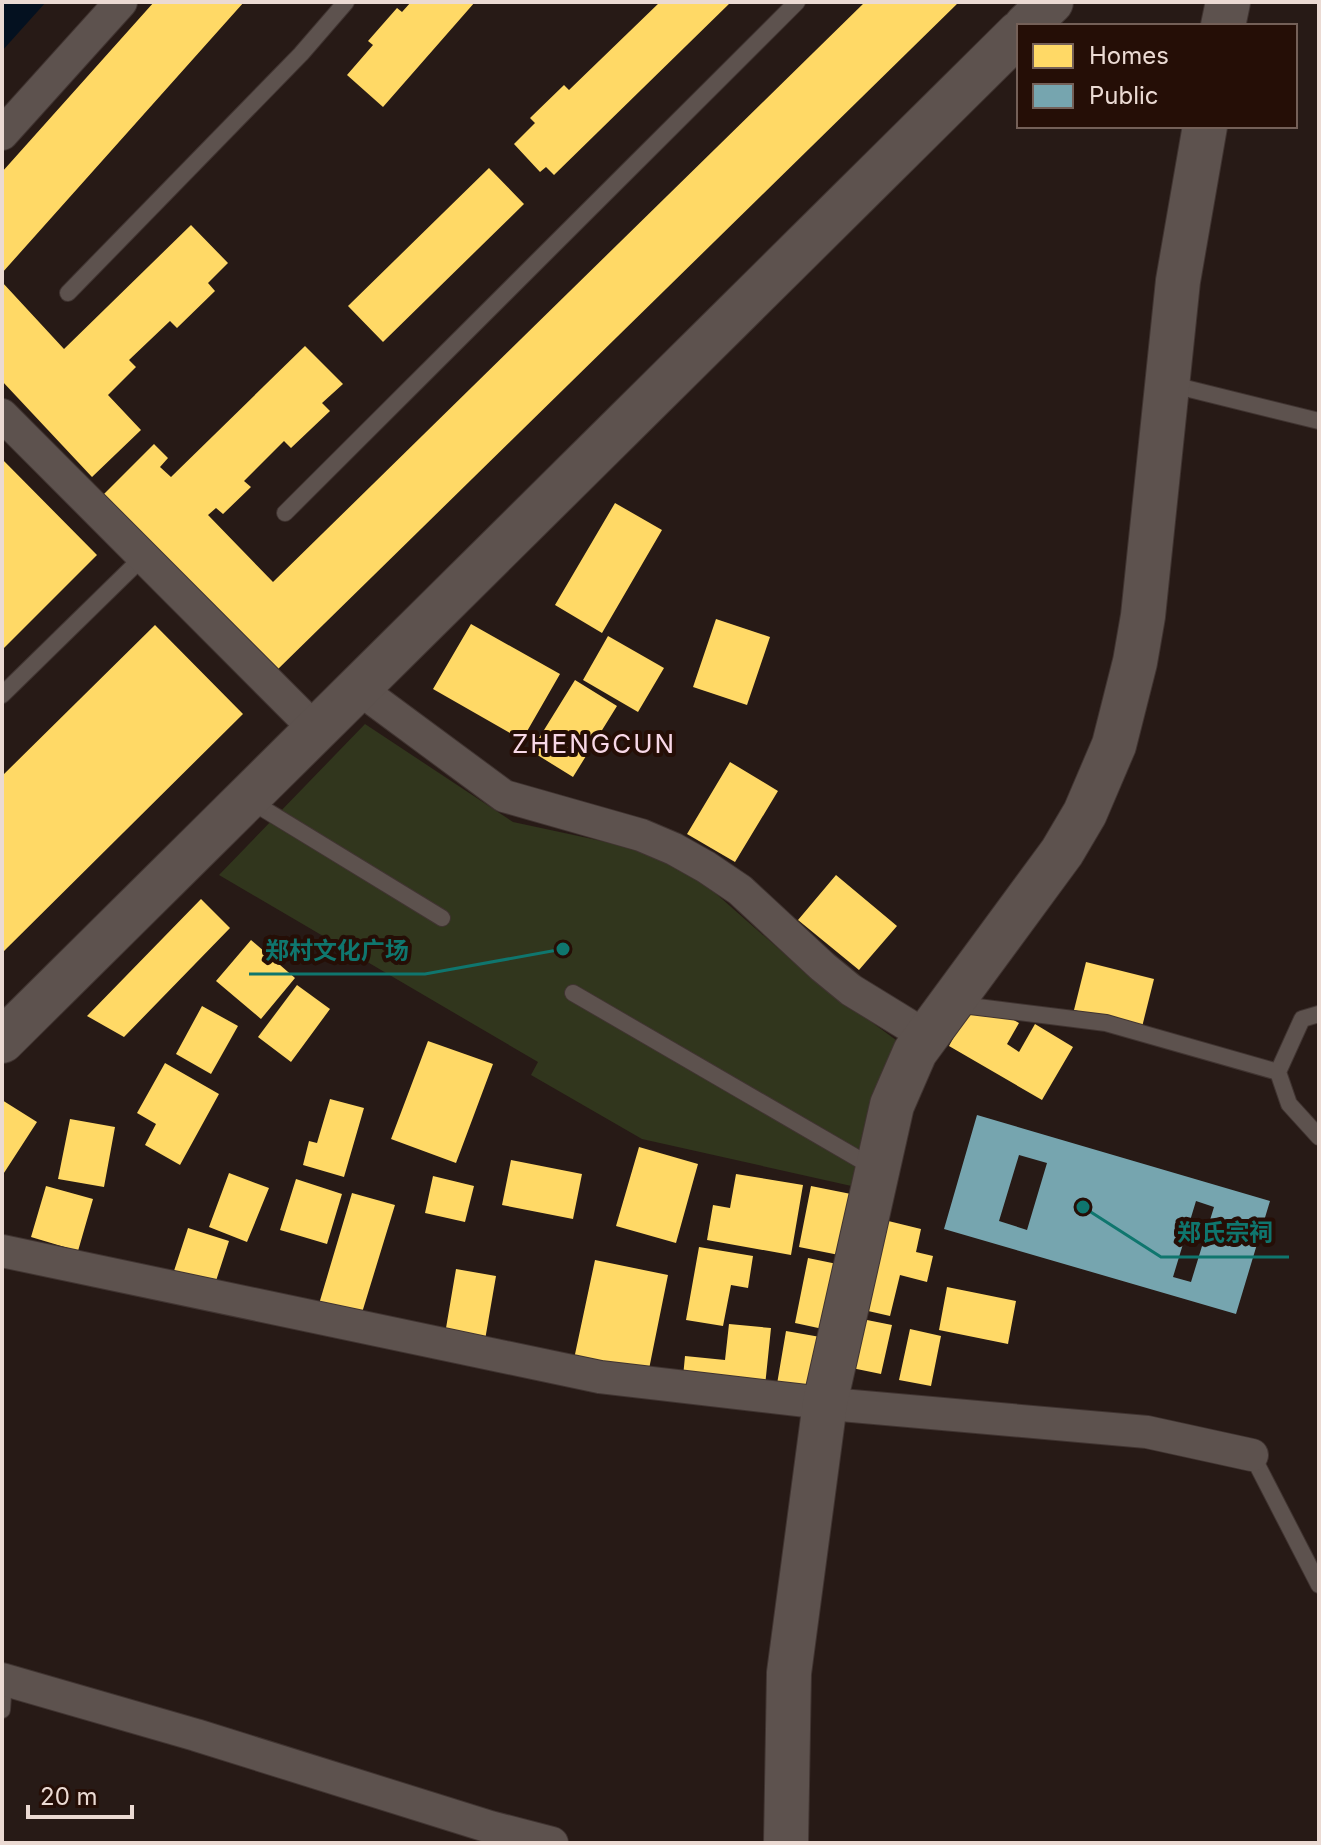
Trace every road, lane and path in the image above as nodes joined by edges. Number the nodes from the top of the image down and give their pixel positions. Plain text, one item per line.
1 (121, 2) edge
2 (346, 2) edge
3 (797, 2) edge
4 (1051, 2) edge
5 (1228, 2) edge
6 (1028, 24) edge
7 (1223, 24) edge
8 (1017, 35) edge
9 (1205, 128) edge
10 (2, 134) edge
11 (68, 293) dead end
12 (1168, 384) junction
13 (2, 415) edge
14 (1319, 421) edge
15 (285, 513) dead end
16 (143, 557) junction
17 (358, 688) junction
18 (2, 695) edge
19 (316, 730) junction
20 (247, 798) junction
21 (442, 918) dead end
22 (573, 993) dead end
23 (1319, 1014) edge
24 (938, 1020) junction
25 (2, 1041) edge
26 (1278, 1072) junction
27 (1319, 1137) edge
28 (877, 1170) junction
29 (2, 1251) edge
30 (825, 1403) junction
31 (1252, 1455) joint
32 (1319, 1585) edge
33 (3, 1690) edge
34 (552, 1843) edge
35 (786, 1843) edge

1 - 10 street
2 - 11 lane
3 - 15 lane
4 - 6 street
5 - 7 street
8 - 17 street
9 - 12 street
12 - 14 lane
12 - 24 street
13 - 16 street
16 - 18 lane
16 - 19 street
17 - 19 street
17 - 24 street
19 - 20 street
20 - 21 lane
20 - 25 street
22 - 28 lane
23 - 26 lane
24 - 26 lane
24 - 28 street
26 - 27 lane
28 - 30 street
29 - 30 street
30 - 31 street
30 - 35 street
31 - 32 lane
33 - 34 street

